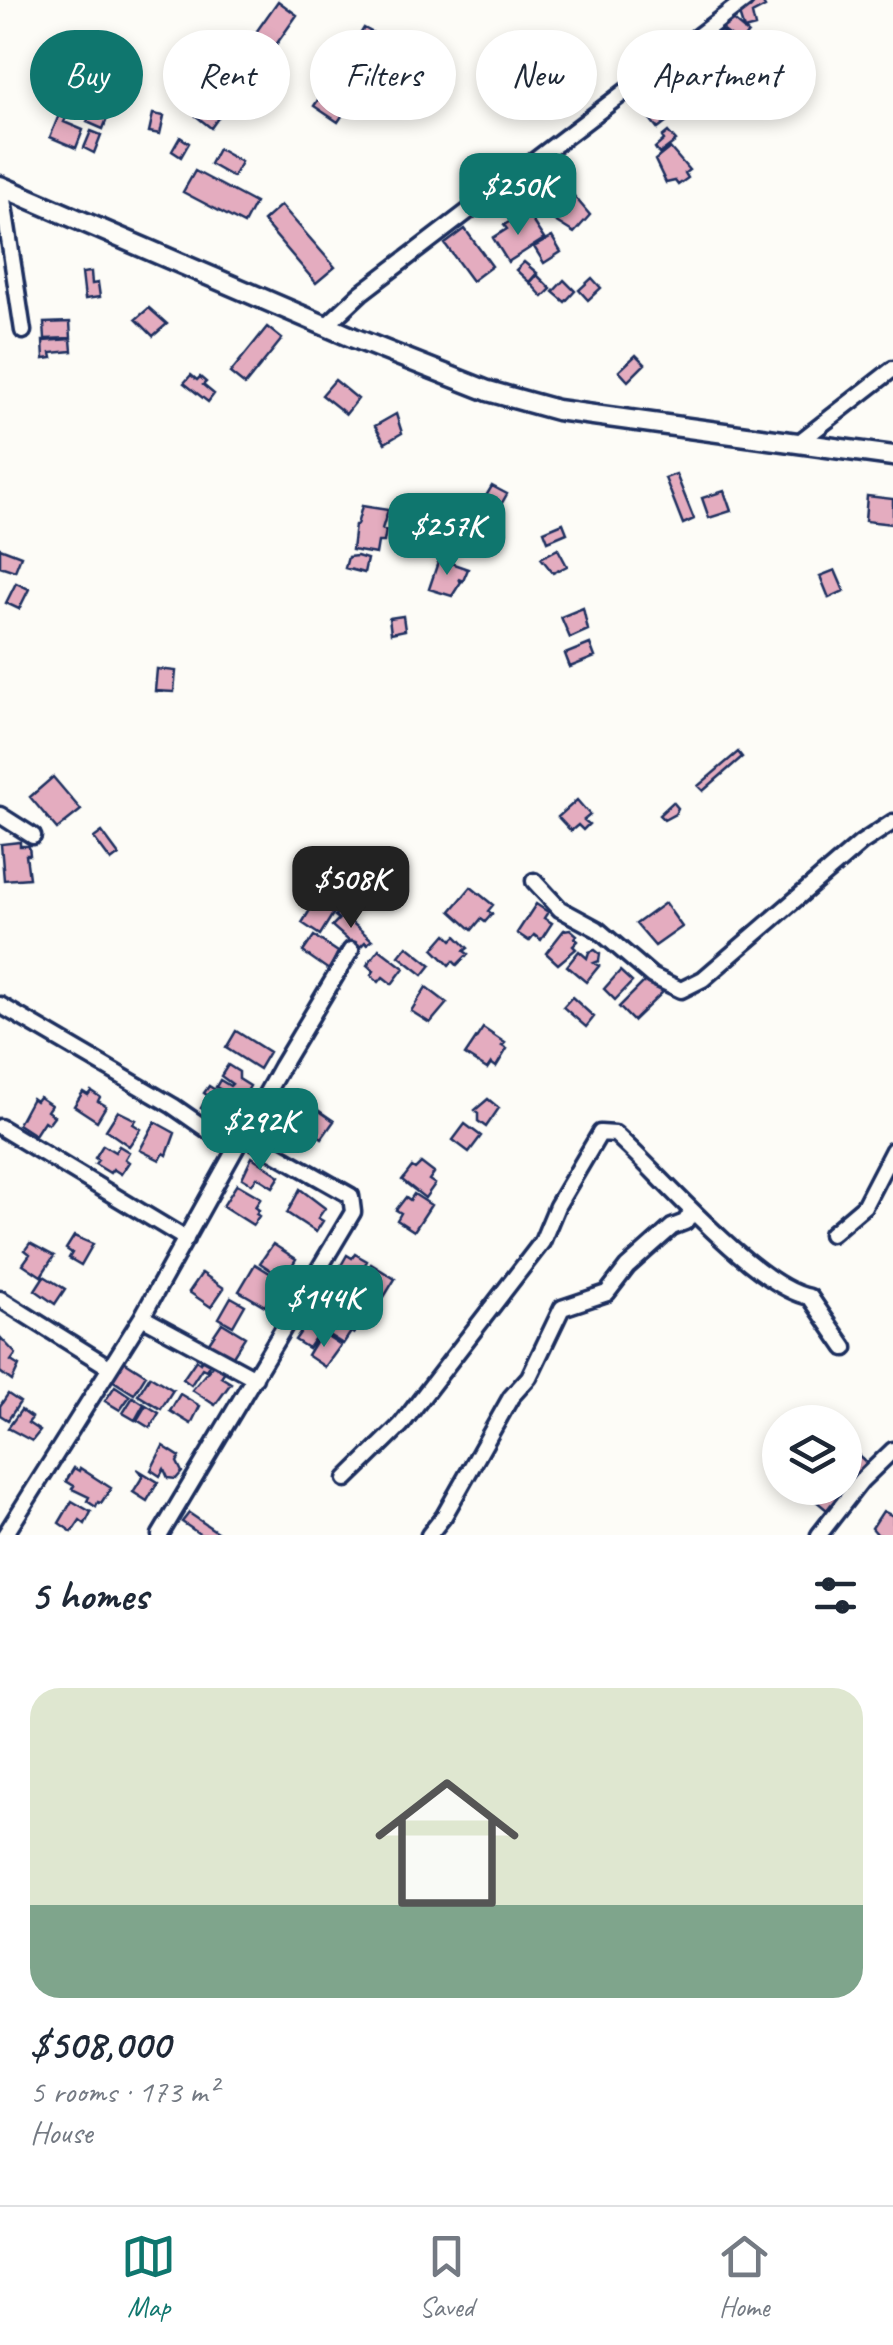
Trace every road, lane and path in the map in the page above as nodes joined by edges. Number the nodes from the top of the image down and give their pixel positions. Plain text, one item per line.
1 (745, 0) edge
2 (0, 186) edge
3 (327, 326) junction
4 (23, 331) dead end
5 (893, 369) edge
6 (798, 443) junction
7 (893, 456) edge
8 (0, 815) edge
9 (893, 822) edge
10 (33, 836) dead end
11 (534, 881) dead end
12 (351, 950) dead end
13 (0, 1005) edge
14 (0, 1127) edge
15 (239, 1142) junction
16 (893, 1150) edge
17 (692, 1211) junction
18 (831, 1234) dead end
19 (186, 1239) junction
20 (0, 1299) edge
21 (142, 1318) junction
22 (844, 1348) dead end
23 (109, 1367) junction
24 (255, 1378) junction
25 (893, 1450) edge
26 (346, 1479) dead end
27 (5, 1535) edge
28 (160, 1535) edge
29 (428, 1535) edge
30 (819, 1535) edge

1 - 3 street
2 - 3 street
2 - 4 street
3 - 6 street
5 - 6 street
6 - 7 street
8 - 10 street
9 - 11 street
12 - 15 street
13 - 15 street
14 - 19 street
15 - 19 street
15 - 24 street
16 - 18 street
17 - 22 street
17 - 26 street
17 - 29 street
19 - 21 street
20 - 23 street
21 - 23 street
21 - 24 street
23 - 27 street
24 - 28 street
25 - 30 street

